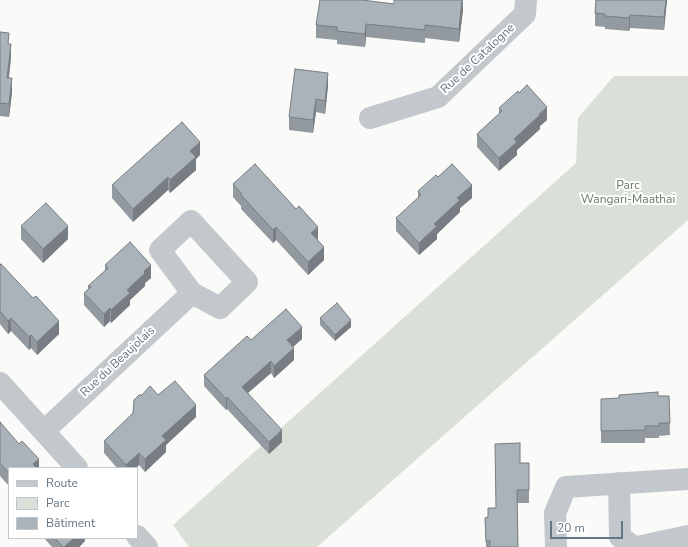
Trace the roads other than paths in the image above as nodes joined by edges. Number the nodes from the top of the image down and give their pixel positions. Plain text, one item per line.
1 (526, 0) edge
2 (370, 118) dead end
3 (192, 293) dead end
4 (0, 383) edge
5 (44, 431) junction
6 (76, 467) edge
7 (688, 479) edge
8 (619, 483) junction
9 (688, 536) edge
10 (138, 537) edge
11 (147, 547) edge
12 (556, 547) edge
13 (636, 547) edge

1 - 2 street, Rue de Catalogne
3 - 5 street, Rue du Beaujolais
4 - 5 street
5 - 6 street
7 - 8 street
8 - 12 street
8 - 13 street
9 - 13 street
10 - 11 street

